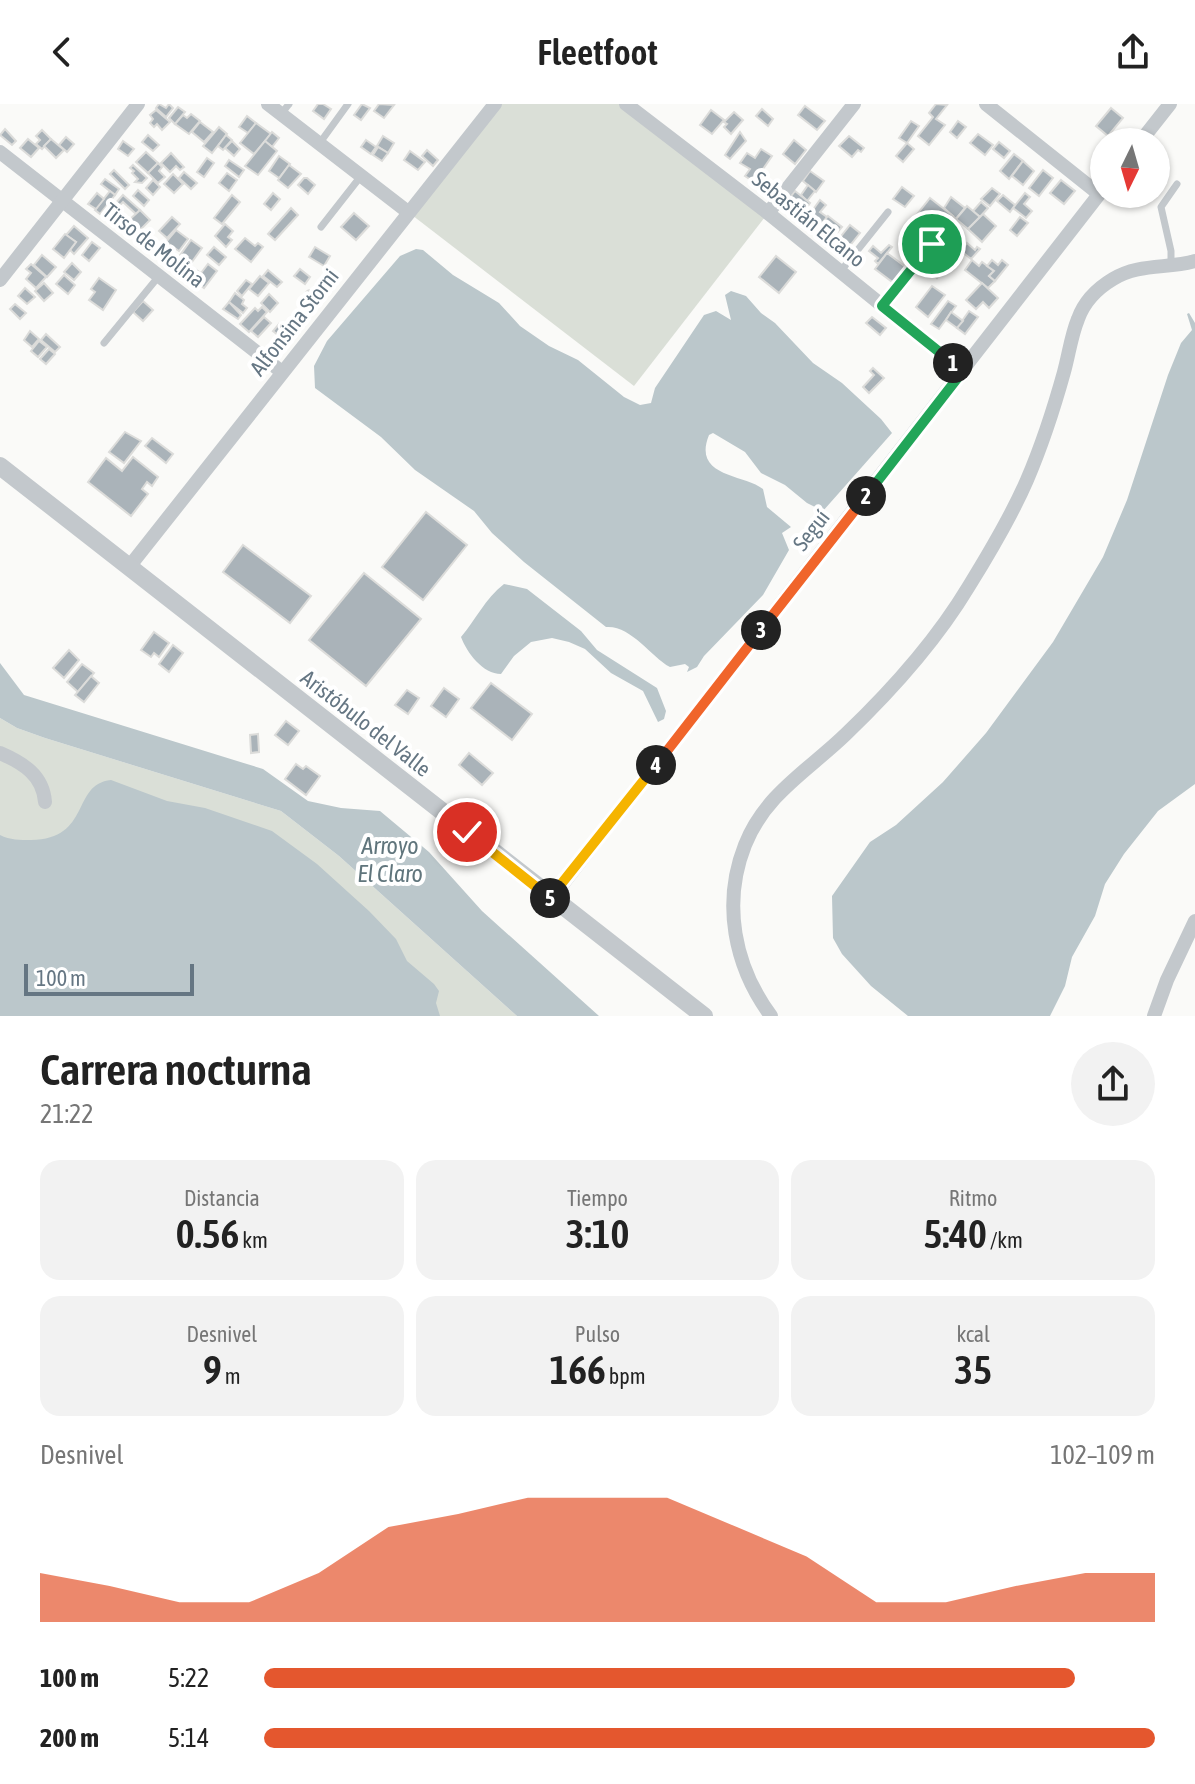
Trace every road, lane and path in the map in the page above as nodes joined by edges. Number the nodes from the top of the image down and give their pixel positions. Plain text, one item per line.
1 (138, 104) edge
2 (268, 104) edge
3 (348, 104) edge
4 (495, 104) edge
5 (626, 104) edge
6 (854, 104) edge
7 (986, 104) edge
8 (1170, 104) edge
9 (285, 109) edge
10 (1151, 128) edge
11 (319, 144) junction
12 (0, 152) edge
13 (361, 176) junction
14 (1090, 182) edge
15 (1177, 184) dead end
16 (63, 202) junction
17 (1090, 207) edge
18 (408, 212) junction
19 (888, 212) dead end
20 (768, 213) junction
21 (321, 227) dead end
22 (932, 244) dead end
23 (1186, 265) edge
24 (840, 272) junction
25 (159, 276) junction
26 (0, 280) edge
27 (882, 306) junction
28 (104, 343) dead end
29 (963, 371) junction
30 (282, 372) junction
31 (0, 466) edge
32 (129, 567) junction
33 (0, 753) edge
34 (45, 802) dead end
35 (551, 899) junction
36 (1195, 921) edge
37 (704, 1016) edge
38 (771, 1016) edge
39 (1154, 1016) edge

1 - 16 street
2 - 9 street
3 - 11 lane
4 - 18 street, Alfonsina Storni
5 - 20 street, Sebastián Elcano
6 - 20 street
7 - 14 street
8 - 10 street
9 - 11 street
11 - 13 street
12 - 16 street, Tirso de Molina
13 - 18 street
13 - 21 lane
15 - 23 lane
16 - 25 street, Tirso de Molina
16 - 26 street
17 - 29 street, Seguí
18 - 30 street, Alfonsina Storni
19 - 24 lane
20 - 24 street, Sebastián Elcano
22 - 27 lane
23 - 38 street
24 - 27 street, Sebastián Elcano
25 - 28 lane
25 - 30 street, Tirso de Molina
27 - 29 street, Sebastián Elcano
29 - 35 street, Seguí
30 - 32 street, Alfonsina Storni
31 - 32 street, Aristóbulo del Valle
32 - 35 street, Aristóbulo del Valle
33 - 34 street
35 - 37 street, Aristóbulo del Valle
36 - 39 street

